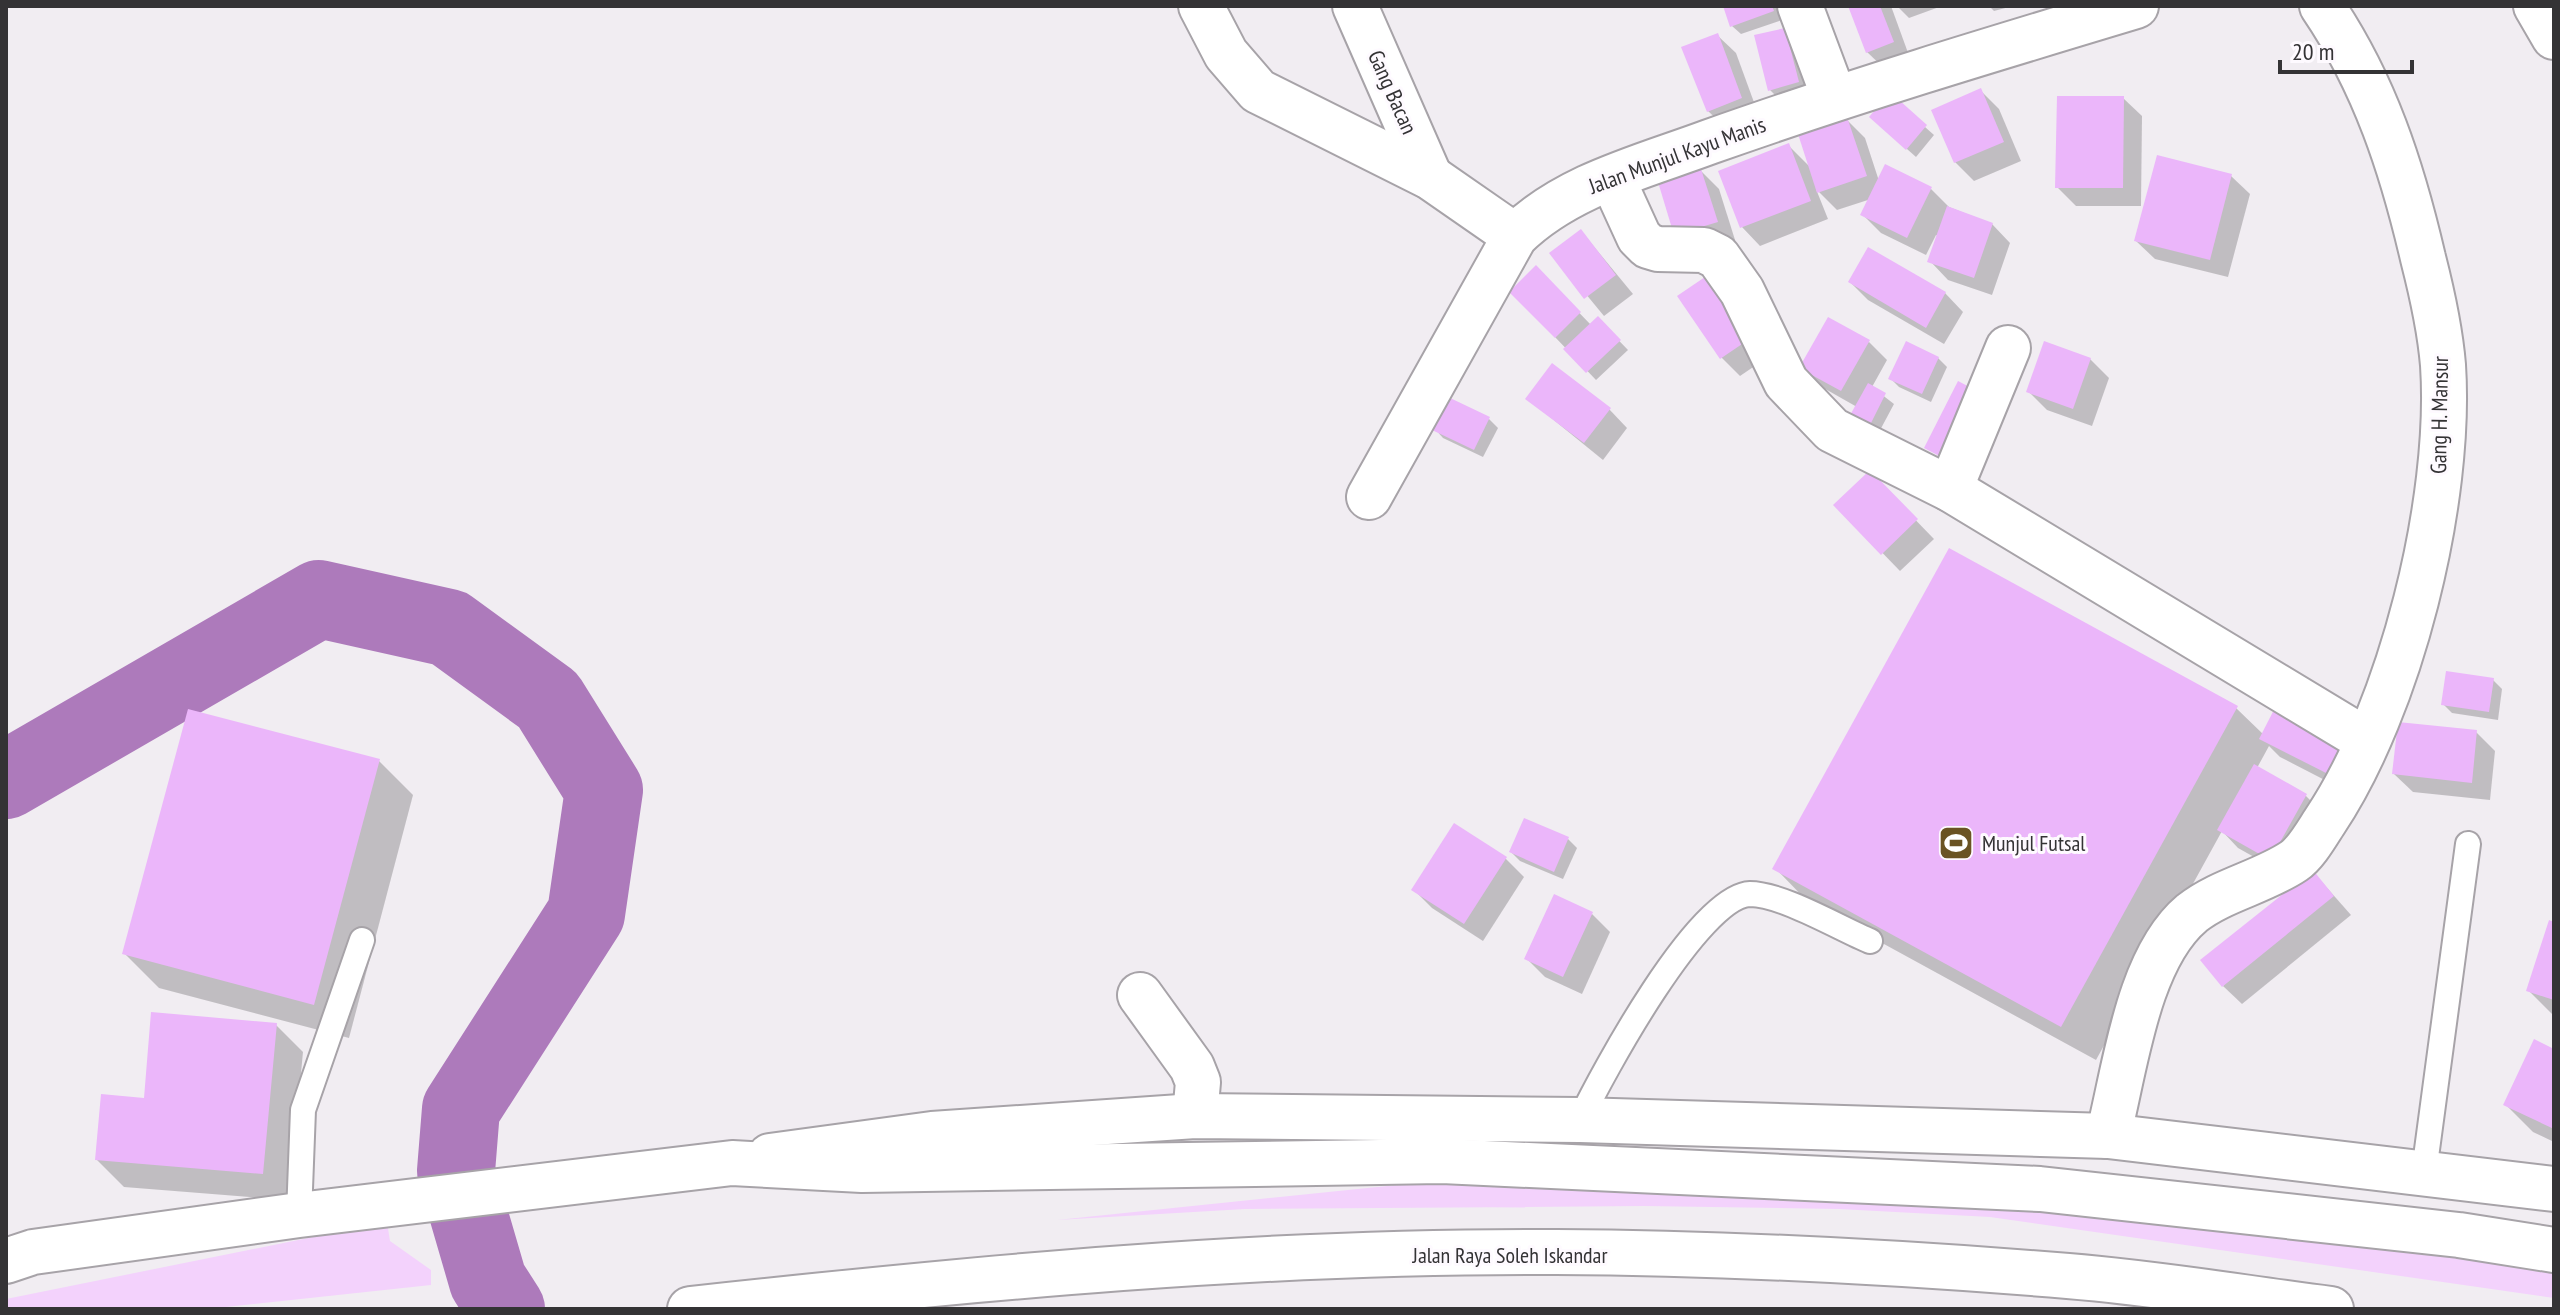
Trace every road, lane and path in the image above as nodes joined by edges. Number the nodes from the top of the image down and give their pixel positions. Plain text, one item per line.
1 (1201, 6) edge
2 (1355, 6) edge
3 (1800, 6) edge
4 (2136, 6) edge
5 (2322, 6) edge
6 (2536, 6) edge
7 (2554, 37) edge
8 (1834, 97) junction
9 (1430, 177) junction
10 (1612, 178) junction
11 (1515, 236) junction
12 (2008, 348) dead end
13 (1950, 489) junction
14 (1369, 497) dead end
15 (2366, 740) junction
16 (2468, 844) dead end
17 (362, 940) dead end
18 (1870, 941) dead end
19 (1140, 995) dead end
20 (1195, 1116) junction
21 (1580, 1120) junction
22 (2108, 1136) junction
23 (724, 1164) junction
24 (2424, 1172) junction
25 (2554, 1189) edge
26 (299, 1215) junction
27 (2554, 1250) edge
28 (6, 1261) edge
29 (698, 1308) edge
30 (690, 1309) edge
31 (2331, 1309) edge

1 - 9 main road
2 - 9 main road, Gang Bacan
3 - 8 main road
4 - 8 main road, Jalan Munjul Kayu Manis
5 - 15 main road, Gang H. Mansur
6 - 7 main road
8 - 10 main road, Jalan Munjul Kayu Manis
9 - 11 main road
10 - 11 main road, Jalan Munjul Kayu Manis
10 - 13 main road
11 - 14 main road, Jalan Munjul Kayu Manis
12 - 13 main road
13 - 15 main road
15 - 22 main road, Gang H. Mansur
16 - 24 lane
17 - 26 lane
18 - 21 lane
19 - 20 main road
20 - 21 main road
20 - 23 main road
21 - 22 main road
22 - 24 main road
23 - 26 main road
23 - 27 main road
24 - 25 main road
26 - 28 main road
29 - 30 main road, Jalan Raya Soleh Iskandar
29 - 31 main road, Jalan Raya Soleh Iskandar

